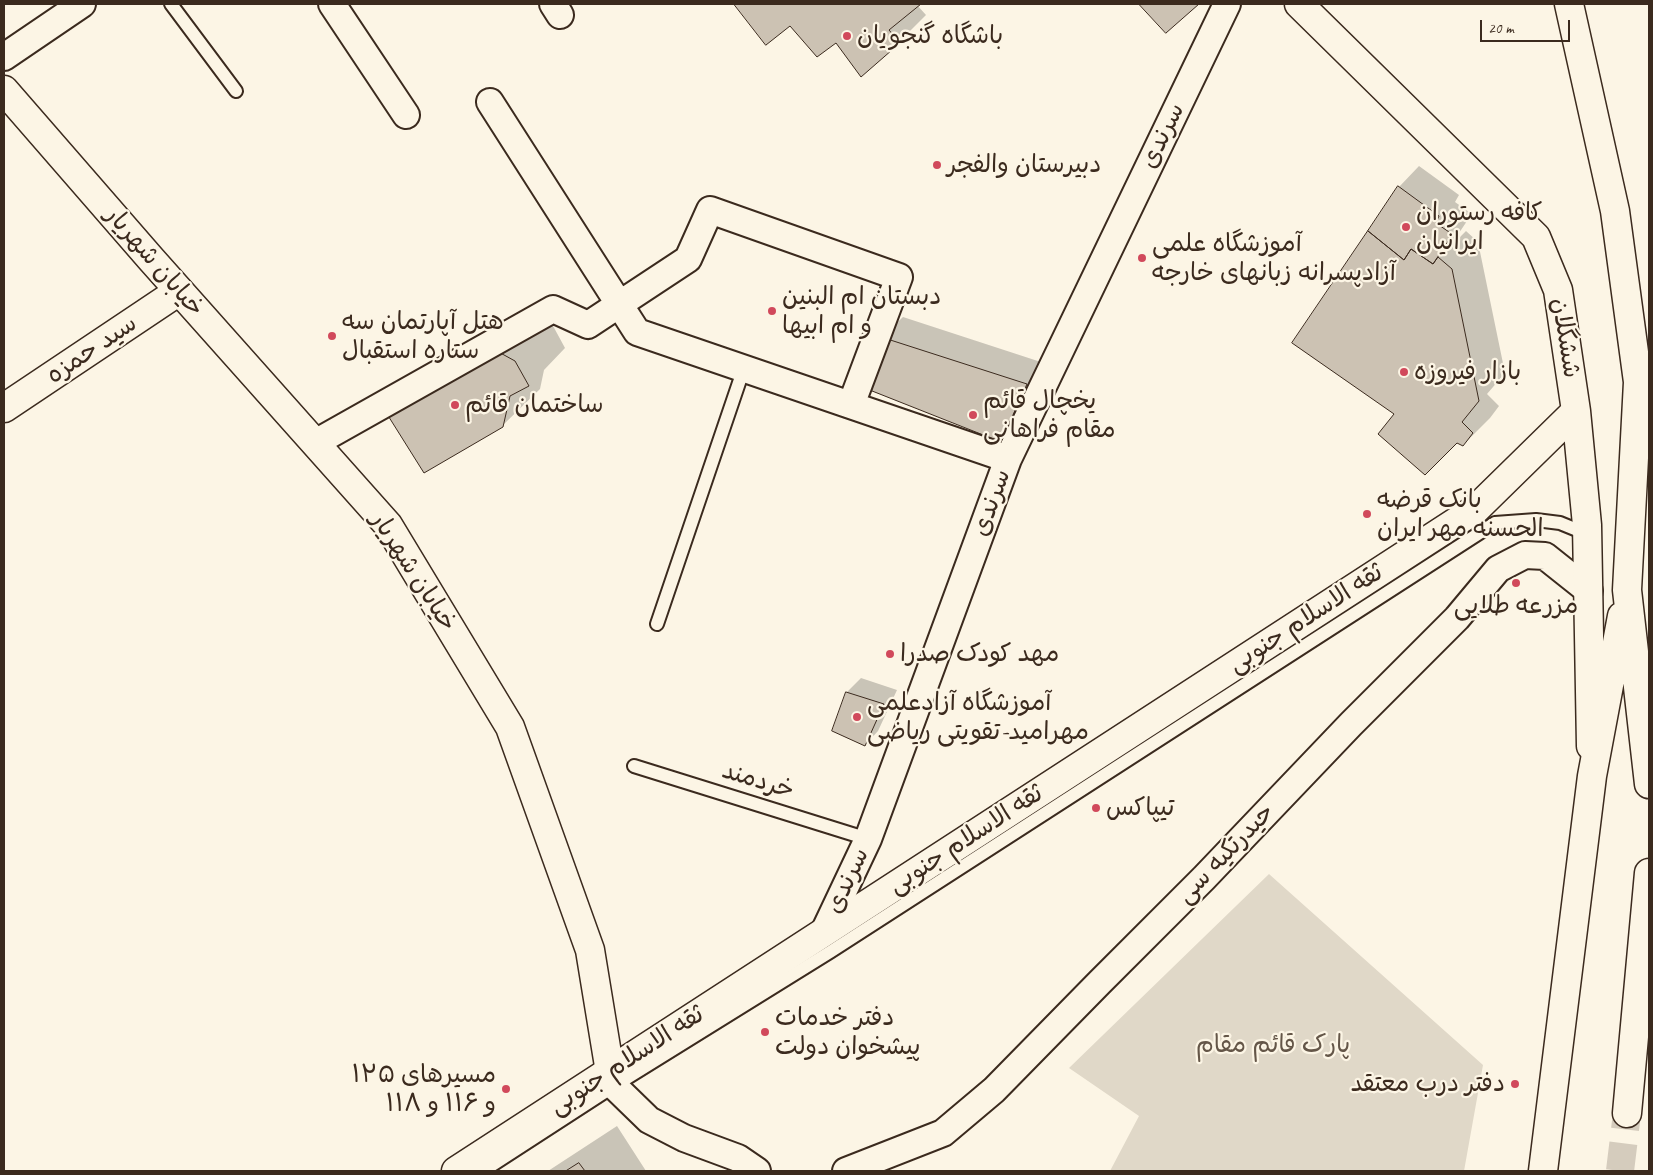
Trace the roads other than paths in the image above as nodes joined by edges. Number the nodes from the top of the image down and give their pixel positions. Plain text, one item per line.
1 (82, 4) edge
2 (171, 4) edge
3 (332, 4) edge
4 (1227, 4) edge
5 (1298, 4) edge
6 (1569, 4) edge
7 (4, 56) edge
8 (4, 90) edge
9 (236, 91) dead end
10 (490, 102) dead end
11 (406, 115) dead end
12 (180, 291) junction
13 (619, 304) junction
14 (744, 368) junction
15 (851, 405) junction
16 (4, 408) edge
17 (1576, 411) junction
18 (315, 443) junction
19 (1008, 459) junction
20 (1588, 534) junction
21 (1627, 590) junction
22 (1589, 591) junction
23 (657, 624) dead end
24 (634, 766) dead end
25 (1592, 776) junction
26 (1649, 784) edge
27 (868, 839) junction
28 (1649, 873) edge
29 (824, 932) junction
30 (612, 1079) junction
31 (1627, 1113) tunnel mouth
32 (456, 1171) edge
33 (483, 1171) edge
34 (757, 1171) edge
35 (846, 1171) edge
36 (1543, 1171) edge

1 - 7 street
2 - 9 lane
3 - 11 street
4 - 19 street, سرندی
5 - 17 main road, ششگلان
6 - 21 main road
8 - 12 main road, خیابان شهریار
10 - 13 street
12 - 16 main road, سید حمزه
12 - 18 main road, خیابان شهریار
13 - 14 street
13 - 15 street
13 - 18 street
14 - 15 street
14 - 23 lane
15 - 19 street
17 - 20 main road, ششگلان
17 - 29 main road, ثقه الاسلام جنوبی
18 - 30 main road, خیابان شهریار
19 - 27 street, سرندی
20 - 22 main road, ششگلان
20 - 30 lane
21 - 25 main road
21 - 26 main road
22 - 25 main road, ششگلان
22 - 35 street, حیدرتکیه سی
24 - 27 lane, خردمند
25 - 36 main road
27 - 29 street, سرندی
28 - 31 main road
29 - 30 main road, ثقه الاسلام جنوبی
30 - 32 main road, ثقه الاسلام جنوبی
30 - 33 lane
30 - 34 street

